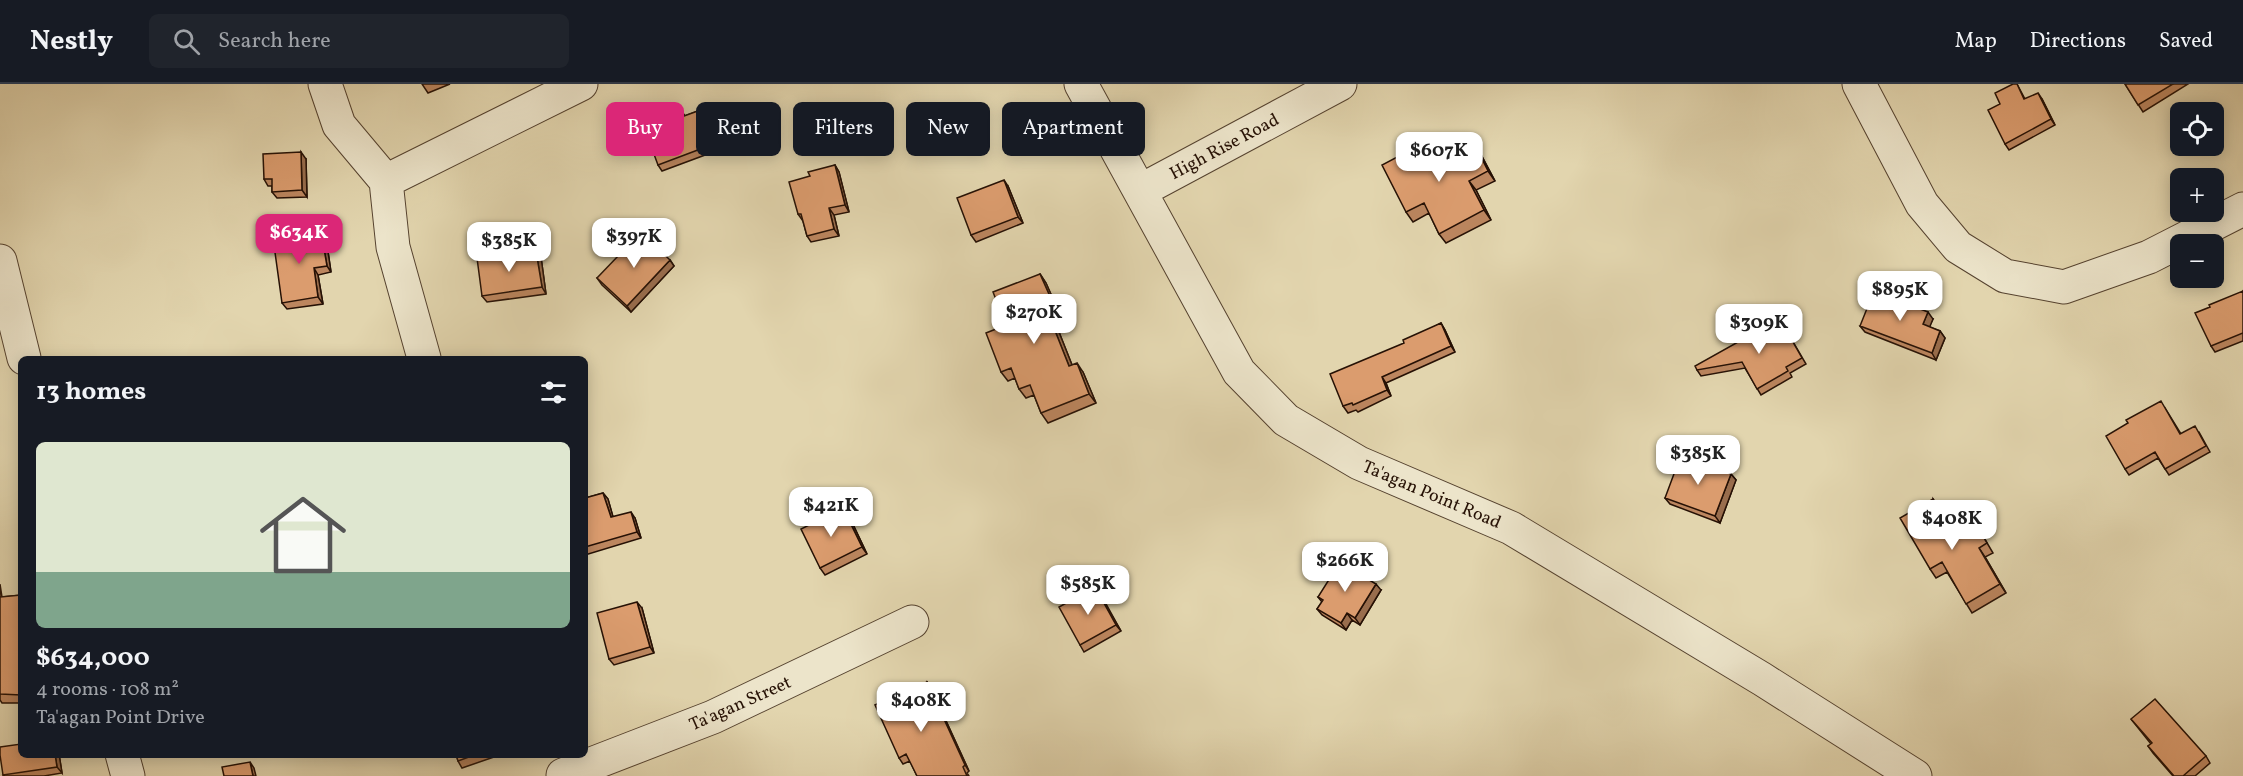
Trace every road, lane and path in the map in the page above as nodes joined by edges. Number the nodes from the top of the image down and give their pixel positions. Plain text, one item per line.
1 (325, 84) edge
2 (581, 84) edge
3 (1081, 84) edge
4 (1340, 84) edge
5 (1859, 84) edge
6 (386, 181) junction
7 (1140, 191) junction
8 (2243, 209) edge
9 (0, 261) edge
10 (24, 356) edge
11 (423, 356) edge
12 (912, 622) dead end
13 (124, 758) edge
14 (561, 769) edge
15 (128, 776) edge
16 (1916, 776) edge

1 - 6 street
2 - 6 street
3 - 7 street, Ta'agan Point Road
4 - 7 street, High Rise Road
5 - 8 street
6 - 11 street
7 - 16 street, Ta'agan Point Road
9 - 10 street
12 - 14 street, Ta'agan Street
13 - 15 street

